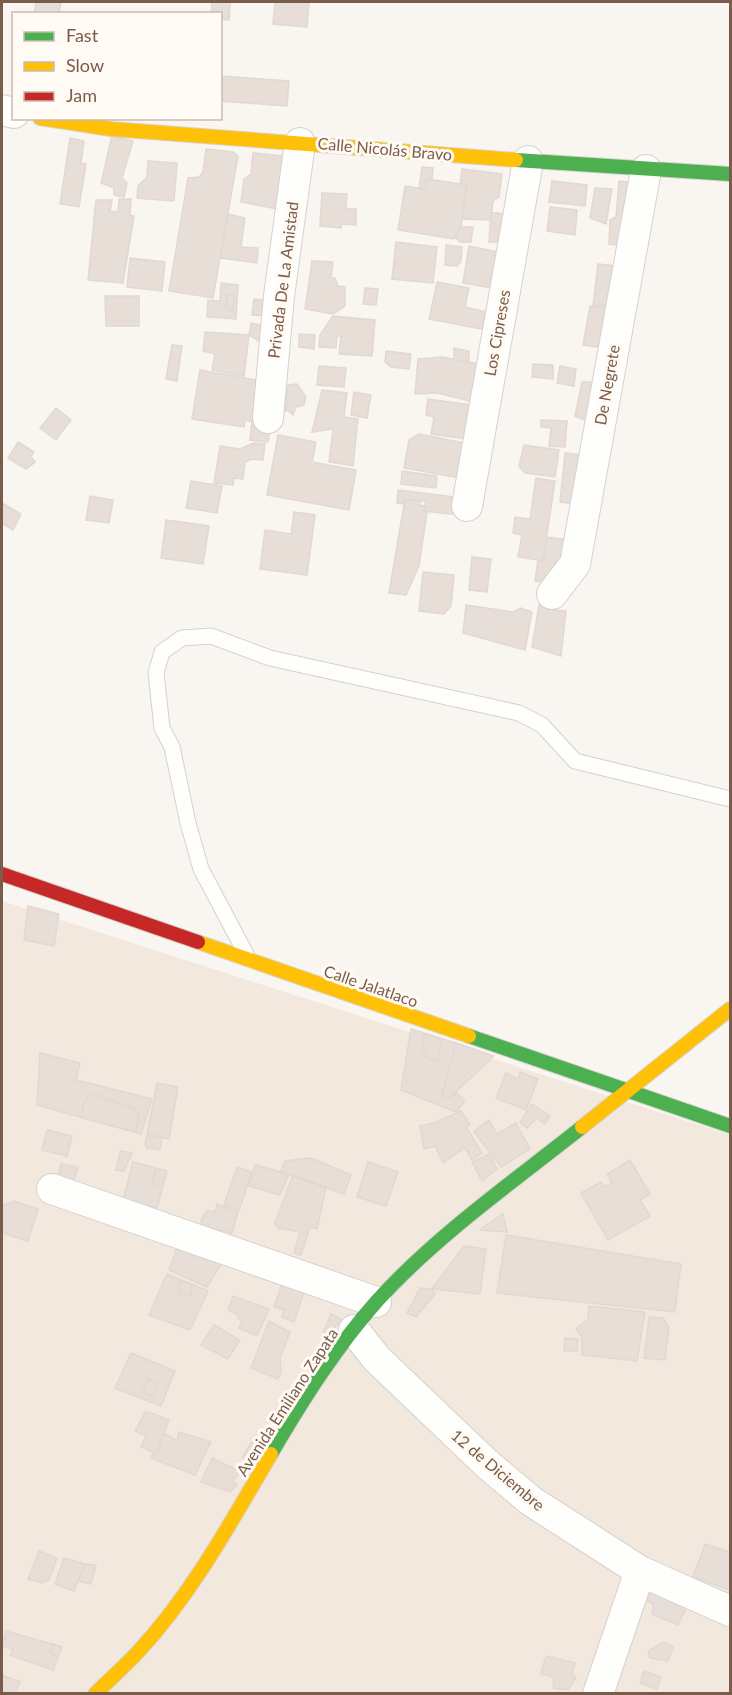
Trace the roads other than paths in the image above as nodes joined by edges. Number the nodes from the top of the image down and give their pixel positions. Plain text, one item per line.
1 (53, 120) edge
2 (300, 143) junction
3 (528, 161) junction
4 (646, 170) junction
5 (730, 174) edge
6 (268, 418) dead end
7 (467, 506) dead end
8 (552, 594) dead end
9 (730, 799) edge
10 (2, 874) edge
11 (249, 962) junction
12 (730, 1009) edge
13 (626, 1091) junction
14 (730, 1126) edge
15 (52, 1189) dead end
16 (376, 1302) junction
17 (354, 1330) junction
18 (640, 1571) junction
19 (730, 1611) edge
20 (95, 1694) edge
21 (598, 1694) edge

1 - 2 street, Calle Nicolás Bravo
2 - 3 street, Calle Nicolás Bravo
2 - 6 street, Privada De La Amistad
3 - 4 street, Calle Nicolás Bravo
3 - 7 street, Los Cipreses
4 - 5 street, Calle Nicolás Bravo
4 - 8 street, De Negrete
9 - 11 lane
10 - 11 street, Calle Jalatlaco
11 - 13 street, Calle Jalatlaco
12 - 13 street, Avenida Emiliano Zapata
13 - 14 street, Calle Jalatlaco
13 - 16 street, Avenida Emiliano Zapata
15 - 16 street
16 - 17 street, Avenida Emiliano Zapata
17 - 18 street, 12 de Diciembre
17 - 20 street, Avenida Emiliano Zapata
18 - 19 street, 12 de Diciembre
18 - 21 street

